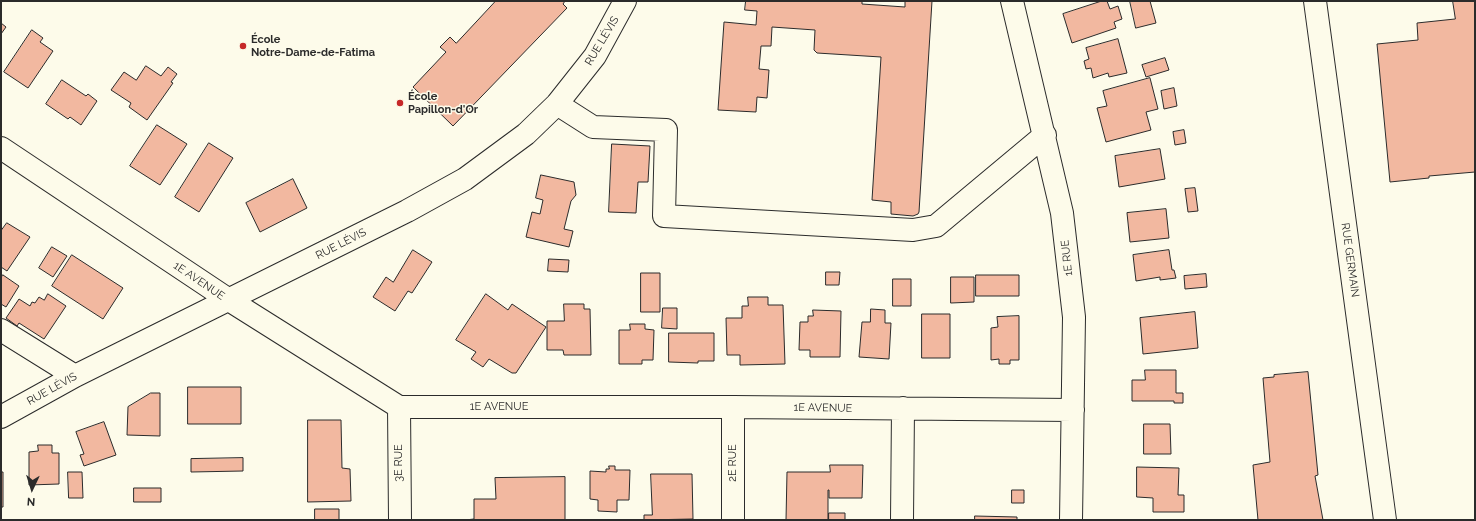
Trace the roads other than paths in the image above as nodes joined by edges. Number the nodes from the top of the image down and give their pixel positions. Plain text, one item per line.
1 (625, 1) edge
2 (1012, 1) edge
3 (1315, 1) edge
4 (557, 104) junction
5 (1045, 135) junction
6 (1, 148) edge
7 (229, 300) junction
8 (1, 330) edge
9 (75, 376) junction
10 (399, 407) junction
11 (733, 407) junction
12 (903, 408) junction
13 (1073, 410) junction
14 (1, 417) edge
15 (400, 520) edge
16 (733, 520) edge
17 (902, 520) edge
18 (1071, 520) edge
19 (1385, 520) edge

1 - 4 street, RUE LÉVIS
2 - 5 street, 1E RUE
3 - 19 street, RUE GERMAIN
4 - 5 street
4 - 7 street, RUE LÉVIS
5 - 13 street, 1E RUE
6 - 7 street, 1E AVENUE
7 - 9 street, RUE LÉVIS
7 - 10 street, 1E AVENUE
8 - 9 street
9 - 14 street, RUE LÉVIS
10 - 11 street, 1E AVENUE
10 - 15 street, 3E RUE
11 - 12 street, 1E AVENUE
11 - 16 street, 2E RUE
12 - 13 street, 1E AVENUE
12 - 17 street
13 - 18 street, 1E RUE

